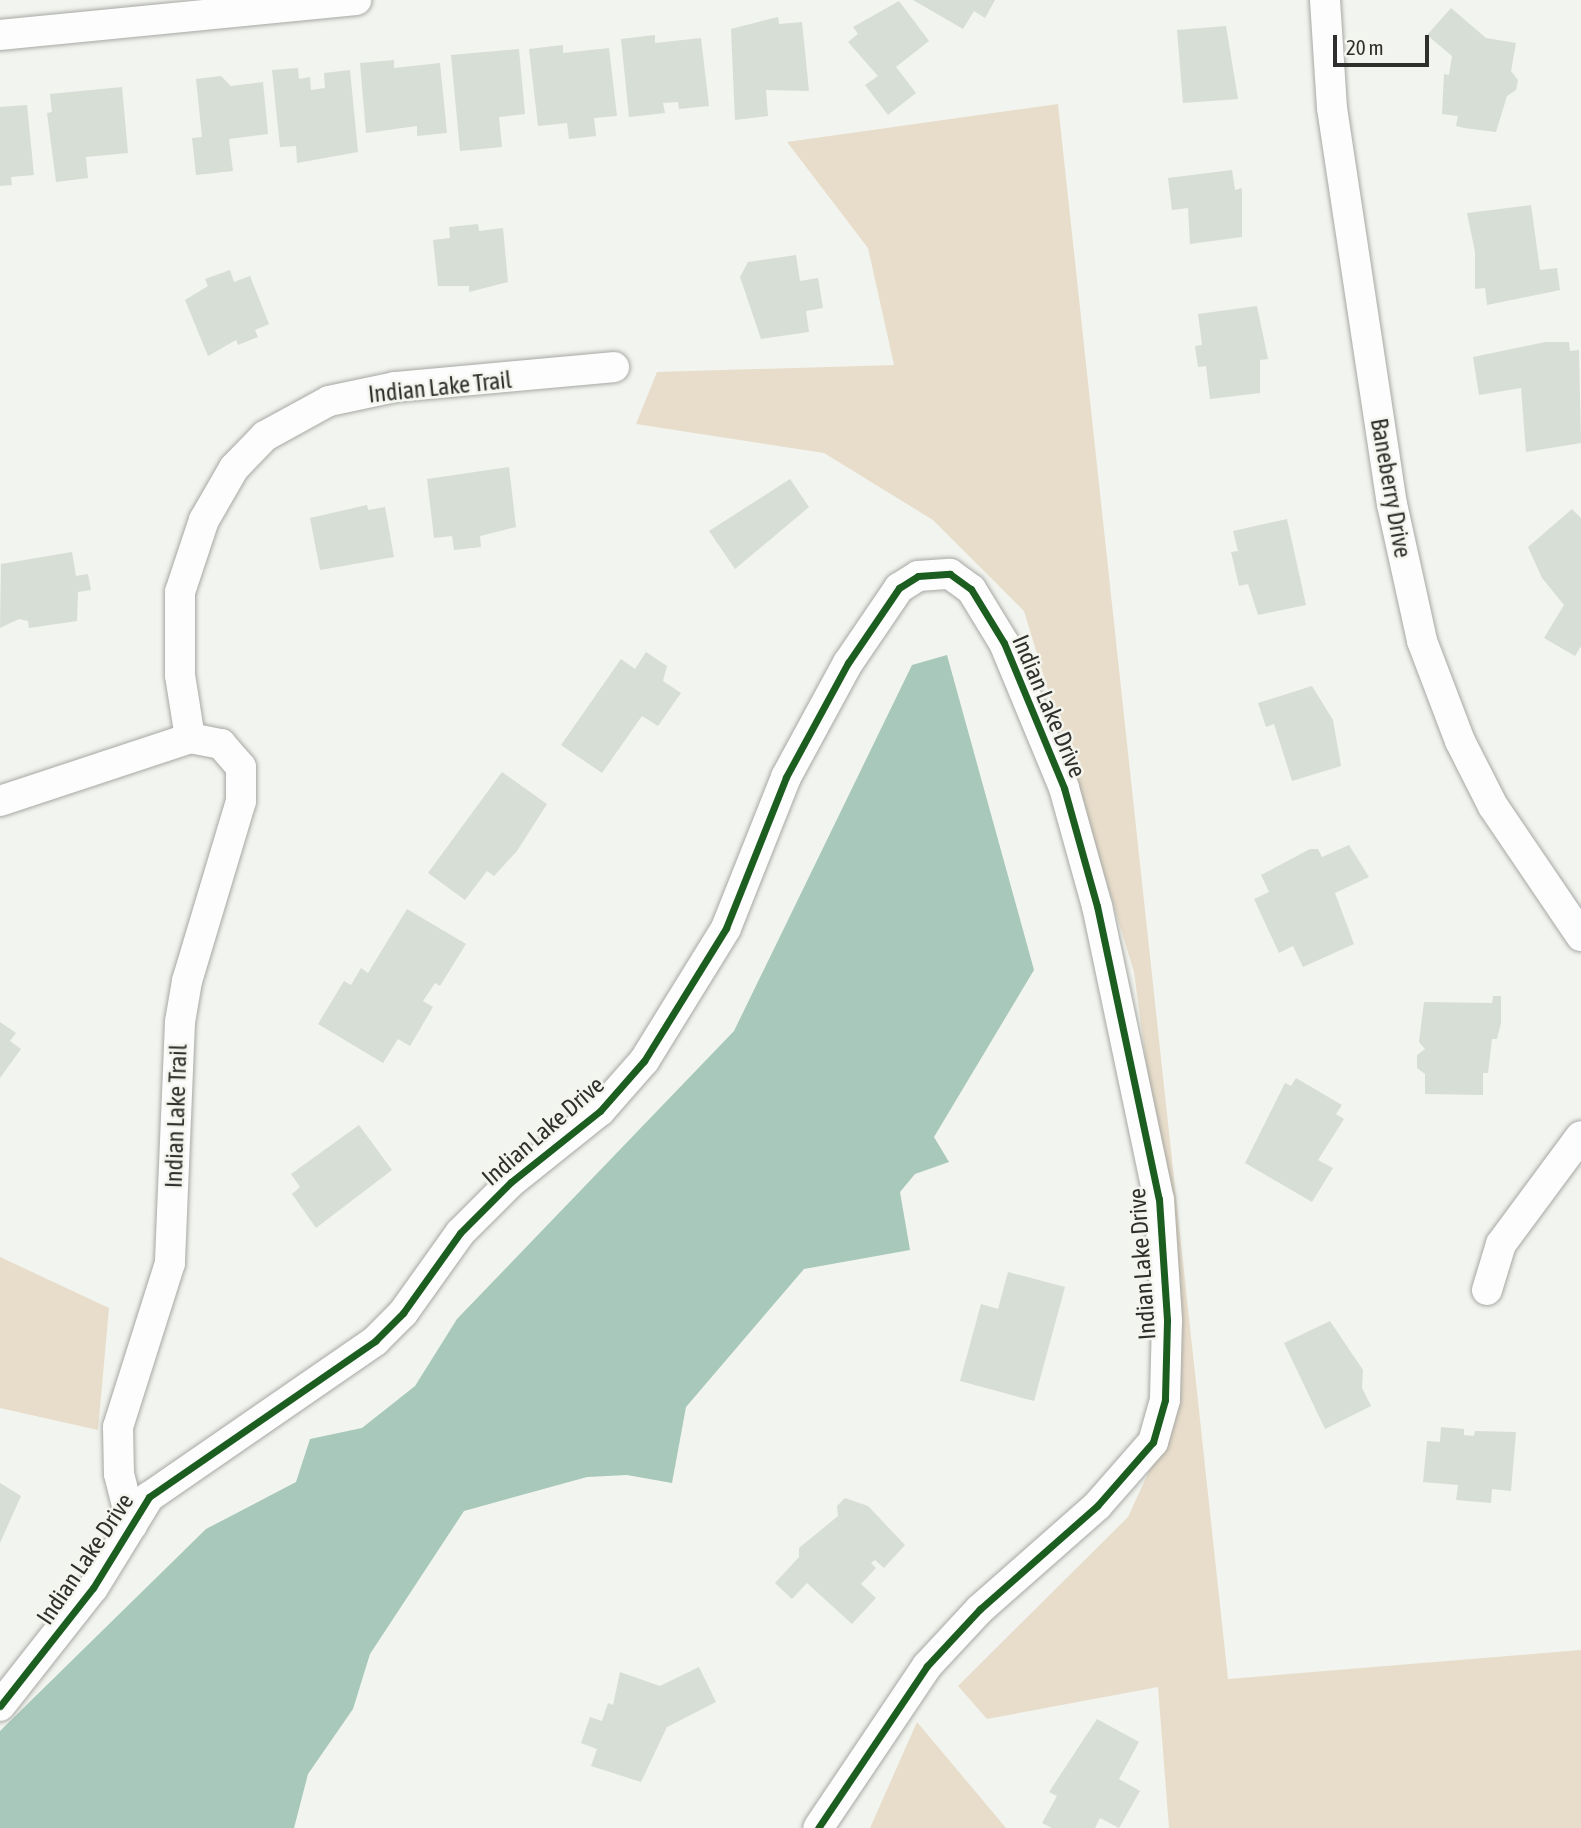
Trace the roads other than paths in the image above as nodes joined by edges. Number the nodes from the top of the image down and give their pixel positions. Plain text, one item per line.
1 (356, 0) edge
2 (1325, 0) edge
3 (0, 35) edge
4 (614, 367) dead end
5 (190, 738) junction
6 (0, 801) edge
7 (1581, 936) edge
8 (1581, 1136) edge
9 (1487, 1290) dead end
10 (132, 1525) junction
11 (0, 1706) edge
12 (818, 1828) edge

1 - 3 street
2 - 7 street, Baneberry Drive
4 - 5 street, Indian Lake Trail
5 - 6 street
5 - 10 street, Indian Lake Trail
8 - 9 street
10 - 11 street, Indian Lake Drive
10 - 12 street, Indian Lake Drive

